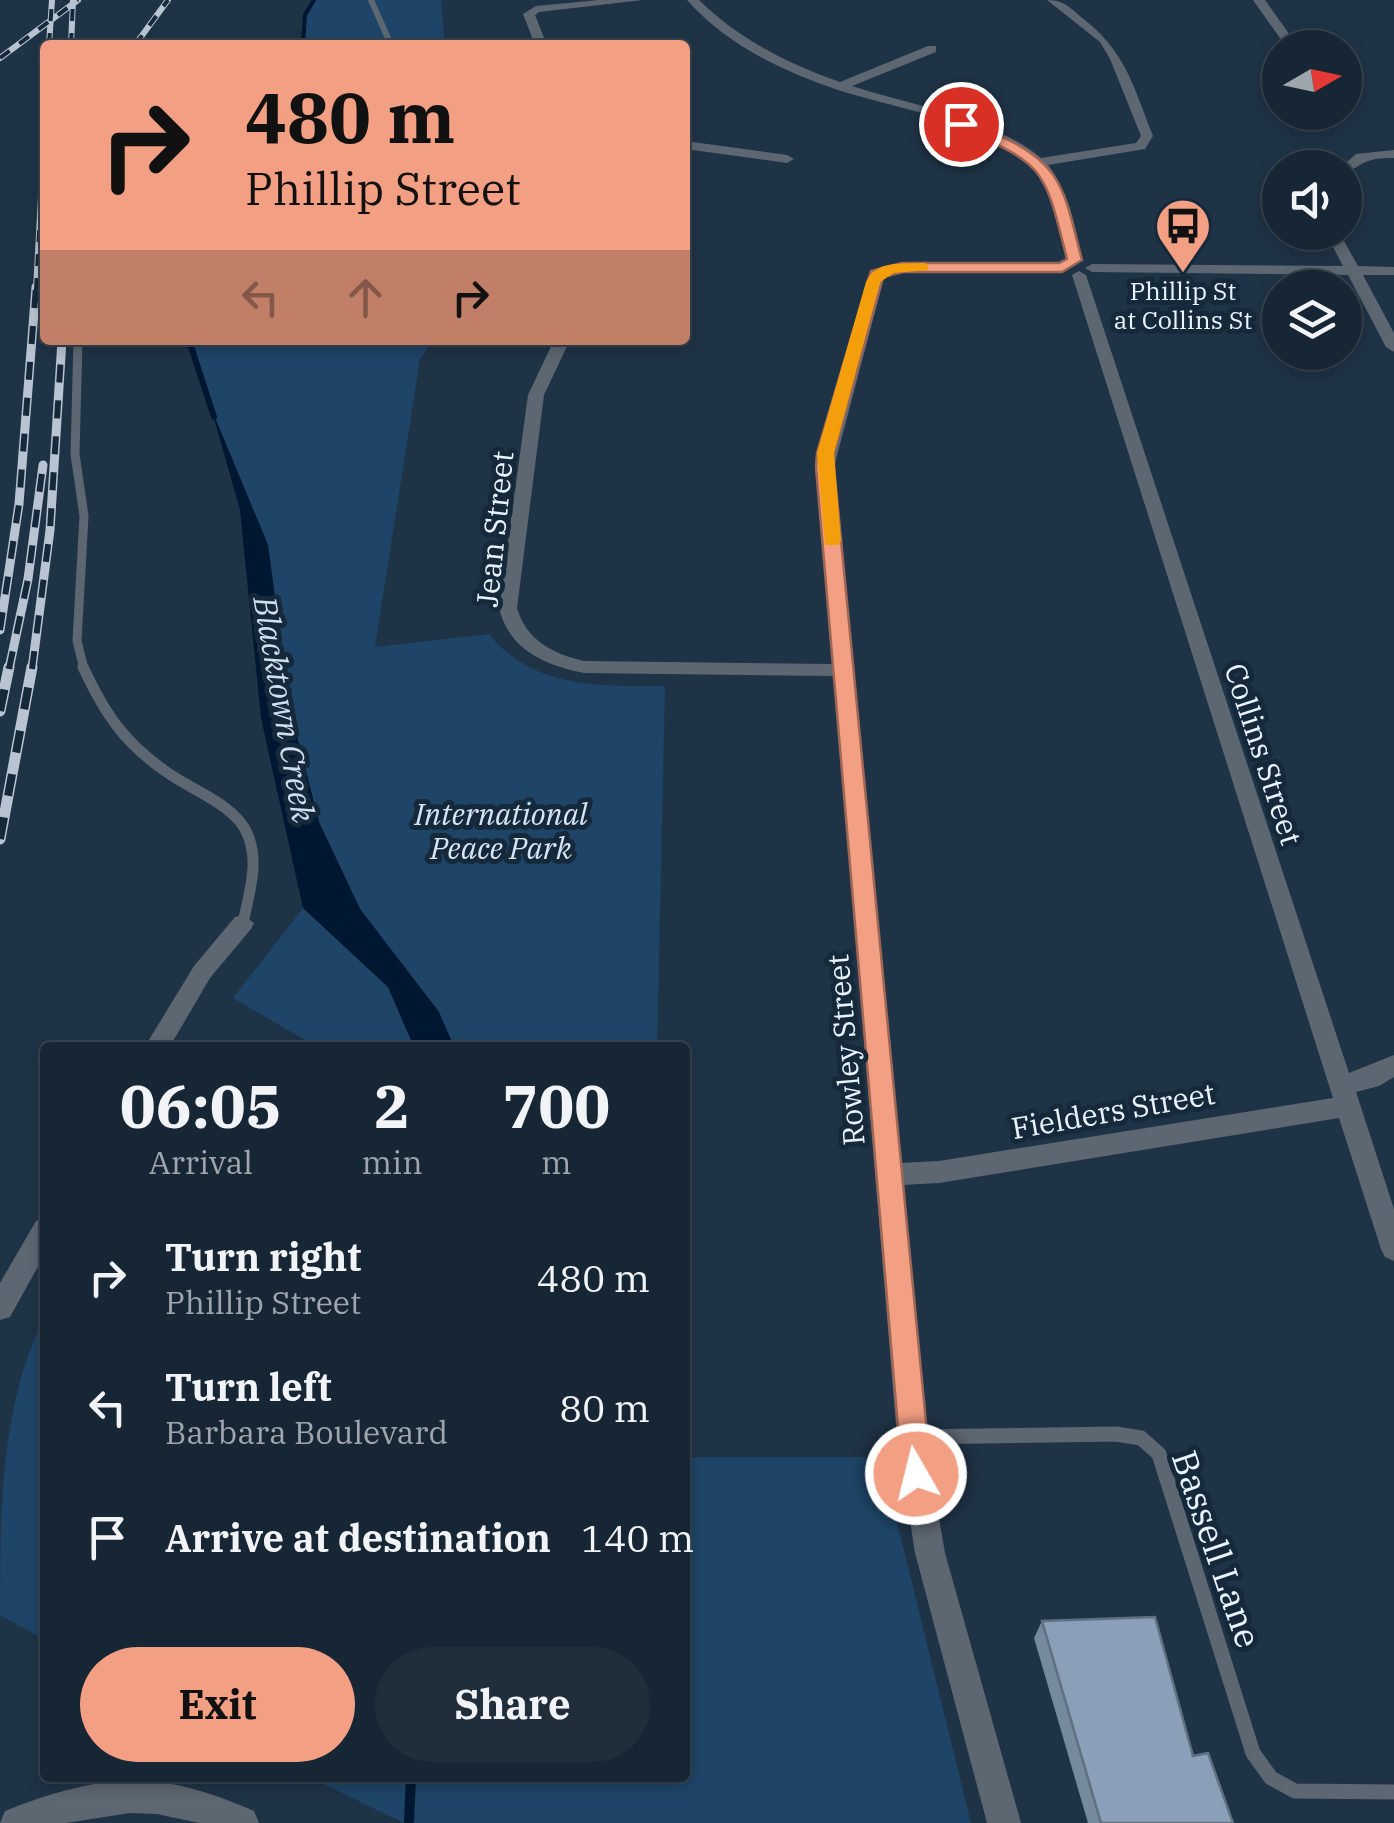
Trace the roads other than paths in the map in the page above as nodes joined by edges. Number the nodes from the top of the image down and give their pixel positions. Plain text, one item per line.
1 (371, 0) edge
2 (637, 0) edge
3 (693, 0) edge
4 (1053, 0) edge
5 (1259, 0) edge
6 (1280, 30) edge
7 (389, 40) edge
8 (539, 40) edge
9 (932, 50) dead end
10 (840, 86) junction
11 (690, 145) edge
12 (1394, 154) edge
13 (1362, 156) edge
14 (787, 159) dead end
15 (1038, 162) junction
16 (1341, 250) edge
17 (1077, 268) junction
18 (1352, 270) joint
19 (1362, 270) edge
20 (1394, 271) edge
21 (1362, 288) edge
22 (78, 345) edge
23 (560, 345) edge
24 (1394, 347) edge
25 (843, 670) junction
26 (243, 923) joint
27 (160, 1042) edge
28 (1394, 1065) edge
29 (1345, 1095) junction
30 (889, 1174) junction
31 (40, 1238) edge
32 (1394, 1249) edge
33 (0, 1308) edge
34 (911, 1437) junction
35 (1394, 1792) edge
36 (17, 1823) edge
37 (242, 1823) edge
38 (1004, 1823) edge

1 - 7 lane
2 - 8 street
3 - 10 street
4 - 15 street
5 - 6 street
9 - 10 street
10 - 15 street
11 - 14 street
12 - 13 street
15 - 17 street, Collins Street
16 - 18 street
17 - 18 street
17 - 25 street, Rowley Street
17 - 29 street, Collins Street
19 - 20 street
21 - 24 street
22 - 26 lane
23 - 25 street, Jean Street
25 - 30 street, Rowley Street
26 - 27 street
28 - 29 street, Fielders Street
29 - 30 street, Fielders Street
29 - 32 street, Collins Street
30 - 34 street, Rowley Street
31 - 33 street
34 - 35 lane, Bassell Lane
34 - 38 street, Rowley Street
36 - 37 street

